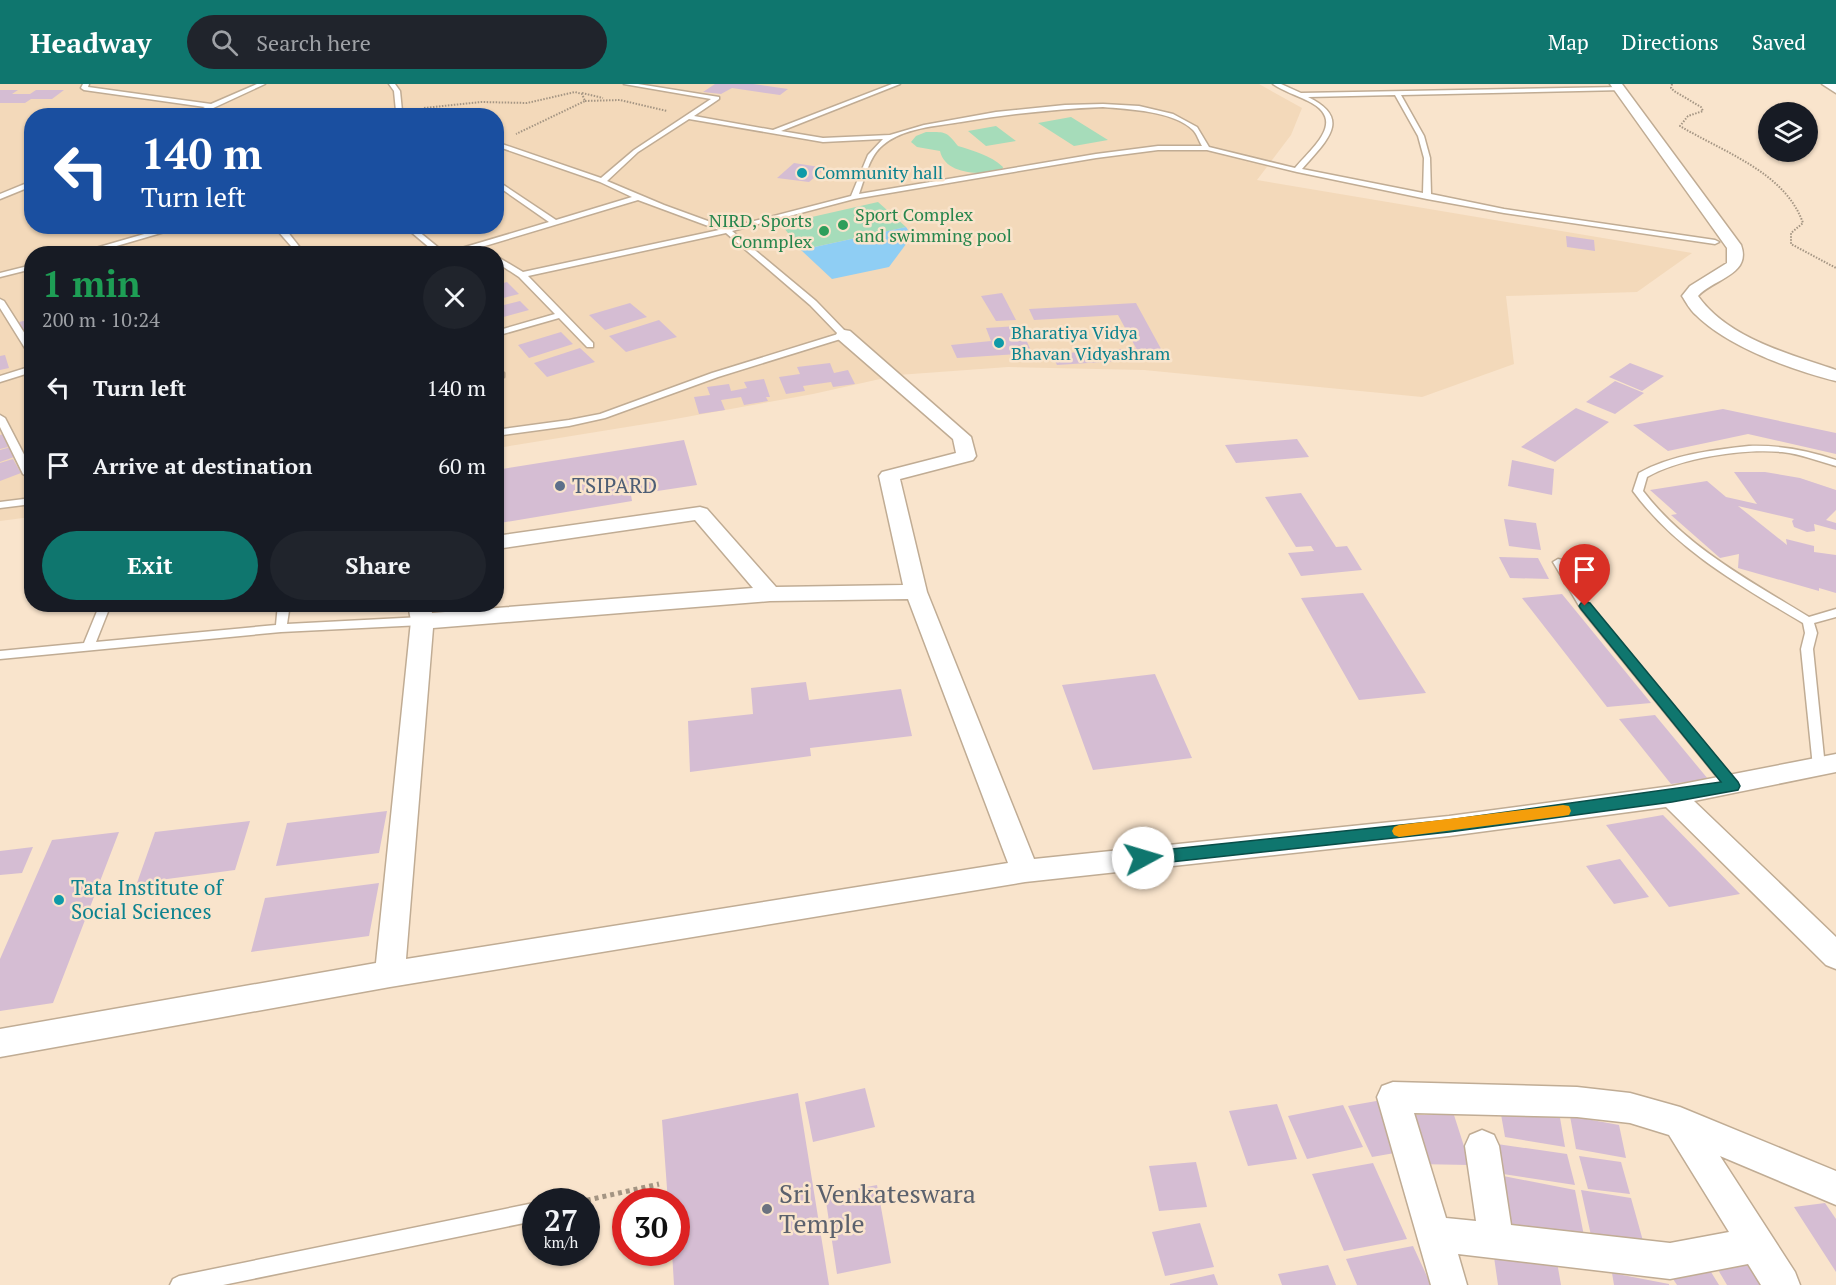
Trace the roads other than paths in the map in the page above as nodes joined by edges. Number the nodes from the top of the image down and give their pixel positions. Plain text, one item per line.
1 (86, 84) edge
2 (262, 84) edge
3 (392, 84) edge
4 (627, 84) edge
5 (897, 84) edge
6 (1276, 84) edge
7 (1828, 84) edge
8 (1619, 86) edge
9 (1836, 89) edge
10 (1397, 93) junction
11 (1300, 95) junction
12 (212, 106) junction
13 (208, 108) edge
14 (399, 108) edge
15 (692, 116) junction
16 (773, 132) junction
17 (892, 137) junction
18 (504, 147) edge
19 (1207, 148) junction
20 (1663, 152) junction
21 (1297, 170) junction
22 (602, 180) junction
23 (24, 186) edge
24 (504, 187) edge
25 (0, 197) edge
26 (639, 197) junction
27 (854, 197) junction
28 (1427, 197) junction
29 (556, 223) junction
30 (727, 230) junction
31 (154, 234) edge
32 (285, 234) edge
33 (417, 234) edge
34 (1714, 242) junction
35 (477, 245) joint
36 (113, 246) edge
37 (295, 246) edge
38 (432, 246) edge
39 (474, 246) edge
40 (504, 263) edge
41 (24, 269) edge
42 (0, 275) edge
43 (522, 275) junction
44 (0, 301) edge
45 (1686, 304) junction
46 (561, 315) junction
47 (504, 332) edge
48 (844, 334) junction
49 (24, 340) edge
50 (590, 345) dead end
51 (24, 372) edge
52 (1836, 376) edge
53 (0, 379) edge
54 (1836, 387) edge
55 (0, 418) edge
56 (504, 432) edge
57 (1836, 463) edge
58 (24, 466) edge
59 (24, 502) edge
60 (0, 505) edge
61 (504, 542) edge
62 (1558, 562) dead end
63 (916, 591) junction
64 (770, 594) junction
65 (504, 608) edge
66 (103, 612) edge
67 (283, 612) edge
68 (439, 612) edge
69 (421, 613) edge
70 (1836, 613) edge
71 (1808, 621) junction
72 (281, 628) junction
73 (88, 647) junction
74 (0, 655) edge
75 (1827, 765) edge
76 (1732, 786) junction
77 (1672, 796) junction
78 (1025, 871) junction
79 (1836, 956) edge
80 (390, 974) junction
81 (0, 1043) edge
82 (1680, 1123) junction
83 (1482, 1146) dead end
84 (1836, 1188) edge
85 (522, 1214) edge
86 (1434, 1234) junction
87 (1496, 1240) junction
88 (1756, 1245) junction
89 (179, 1285) edge
90 (1449, 1285) edge
91 (1782, 1285) edge

1 - 12 lane
2 - 12 lane
3 - 14 lane
4 - 15 lane
5 - 16 lane
6 - 11 lane
7 - 9 street
8 - 10 lane
8 - 20 street
10 - 11 lane
10 - 28 lane
11 - 21 lane
12 - 13 lane
15 - 16 lane
15 - 22 lane
16 - 17 lane
17 - 19 lane
17 - 27 lane
18 - 22 lane
19 - 21 lane
19 - 27 lane
20 - 34 street
20 - 45 street
21 - 28 lane
22 - 26 lane
23 - 25 lane
24 - 29 lane
26 - 29 lane
26 - 30 lane
27 - 30 lane
28 - 34 lane
29 - 35 lane
30 - 43 lane
30 - 48 lane
31 - 36 lane
32 - 37 lane
33 - 38 lane
34 - 45 street
35 - 39 lane
40 - 43 lane
41 - 42 lane
43 - 46 lane
44 - 49 lane
45 - 52 street
45 - 54 street
46 - 47 lane
46 - 50 lane
48 - 56 lane
48 - 63 street
51 - 53 lane
55 - 58 lane
57 - 71 lane
59 - 60 lane
61 - 64 street
62 - 76 lane
63 - 64 street
63 - 78 street
64 - 65 street
66 - 73 lane
67 - 72 lane
68 - 69 street
69 - 72 lane
69 - 80 street
70 - 71 lane
71 - 75 lane
72 - 73 lane
73 - 74 lane
75 - 76 street
76 - 77 street
77 - 78 street
77 - 79 street
78 - 80 street
80 - 81 street
82 - 84 street
82 - 86 street
82 - 88 street
83 - 87 street
85 - 89 lane
86 - 87 street
86 - 90 street
87 - 88 street
88 - 91 street

